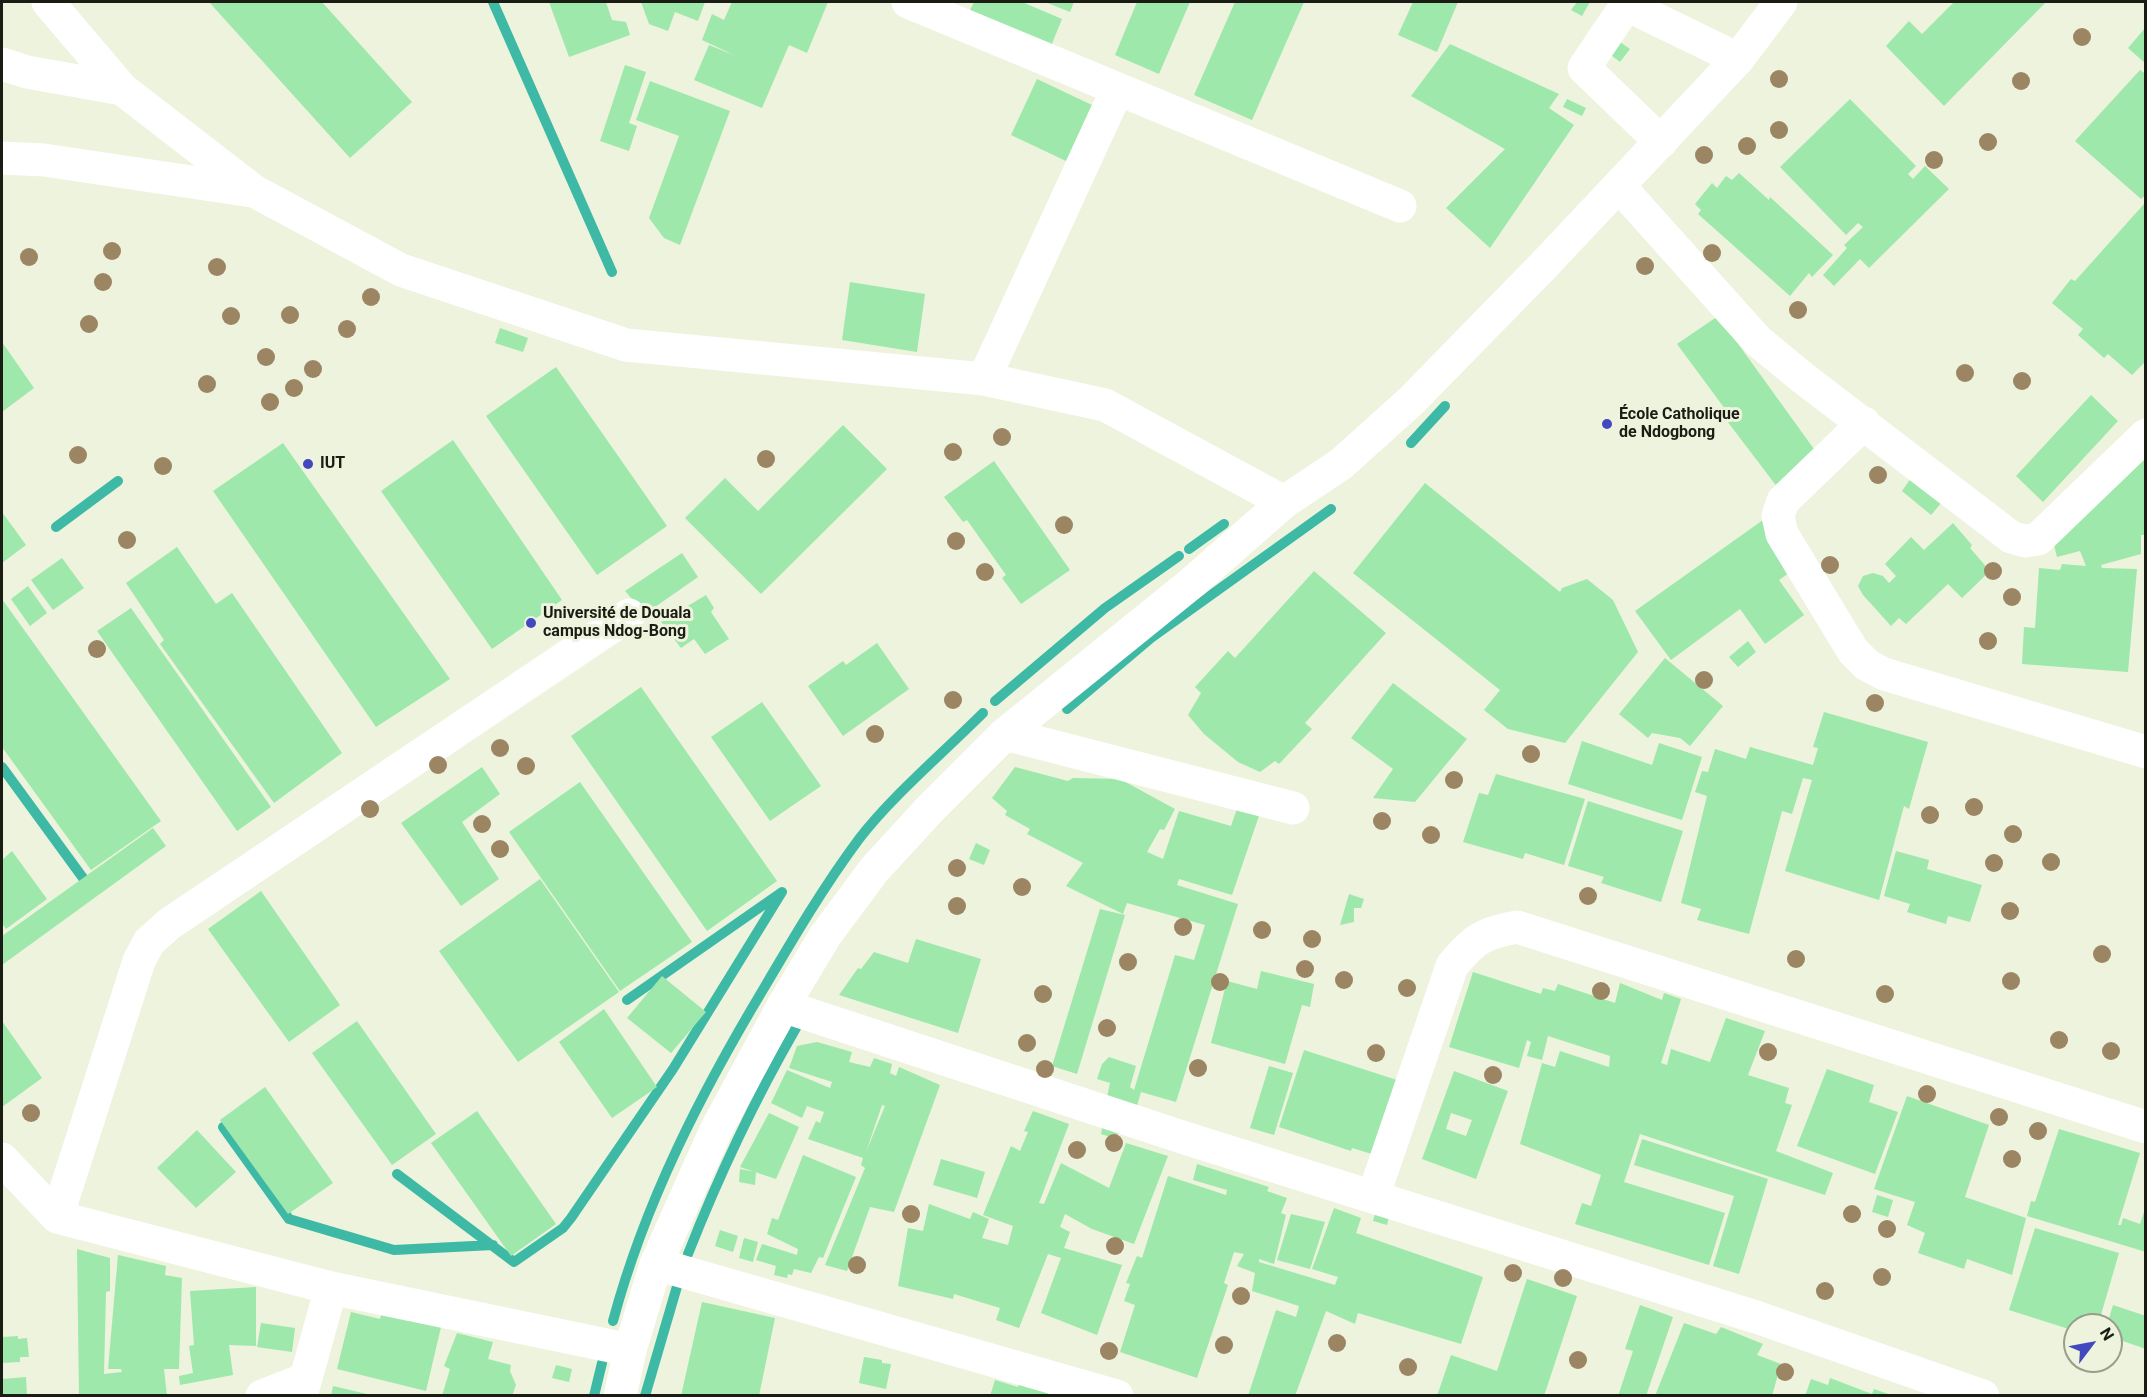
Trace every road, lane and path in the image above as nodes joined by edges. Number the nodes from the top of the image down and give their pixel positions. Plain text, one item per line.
1 (48, 2) edge
2 (908, 2) edge
3 (1778, 2) edge
4 (1738, 59) junction
5 (2, 64) edge
6 (122, 89) junction
7 (1117, 90) junction
8 (1661, 142) junction
9 (2, 158) edge
10 (1619, 186) junction
11 (254, 191) junction
12 (1400, 206) dead end
13 (984, 379) junction
14 (1864, 423) junction
15 (2145, 435) edge
16 (1284, 502) junction
17 (629, 615) dead end
18 (1005, 734) junction
19 (2145, 752) edge
20 (1293, 808) dead end
21 (783, 1006) junction
22 (2145, 1127) edge
23 (2, 1159) edge
24 (1373, 1197) junction
25 (57, 1217) junction
26 (656, 1264) junction
27 (331, 1288) junction
28 (630, 1350) junction
29 (303, 1387) edge
30 (262, 1395) edge
31 (620, 1395) edge
32 (1117, 1395) edge
33 (1983, 1395) edge

1 - 6 street
2 - 7 street
3 - 4 street
4 - 8 street
4 - 8 street
5 - 6 street
6 - 11 street
7 - 12 street
7 - 13 street
8 - 10 street
9 - 11 street
10 - 14 street
10 - 16 street
11 - 13 street
13 - 16 street
14 - 15 street
14 - 19 street
16 - 18 street
17 - 25 street
18 - 20 street
18 - 21 street
21 - 24 street
21 - 26 street
22 - 24 street
23 - 25 street
24 - 33 street
25 - 27 street
26 - 28 street
26 - 32 street
27 - 28 street
27 - 29 street
28 - 31 street
29 - 30 street

